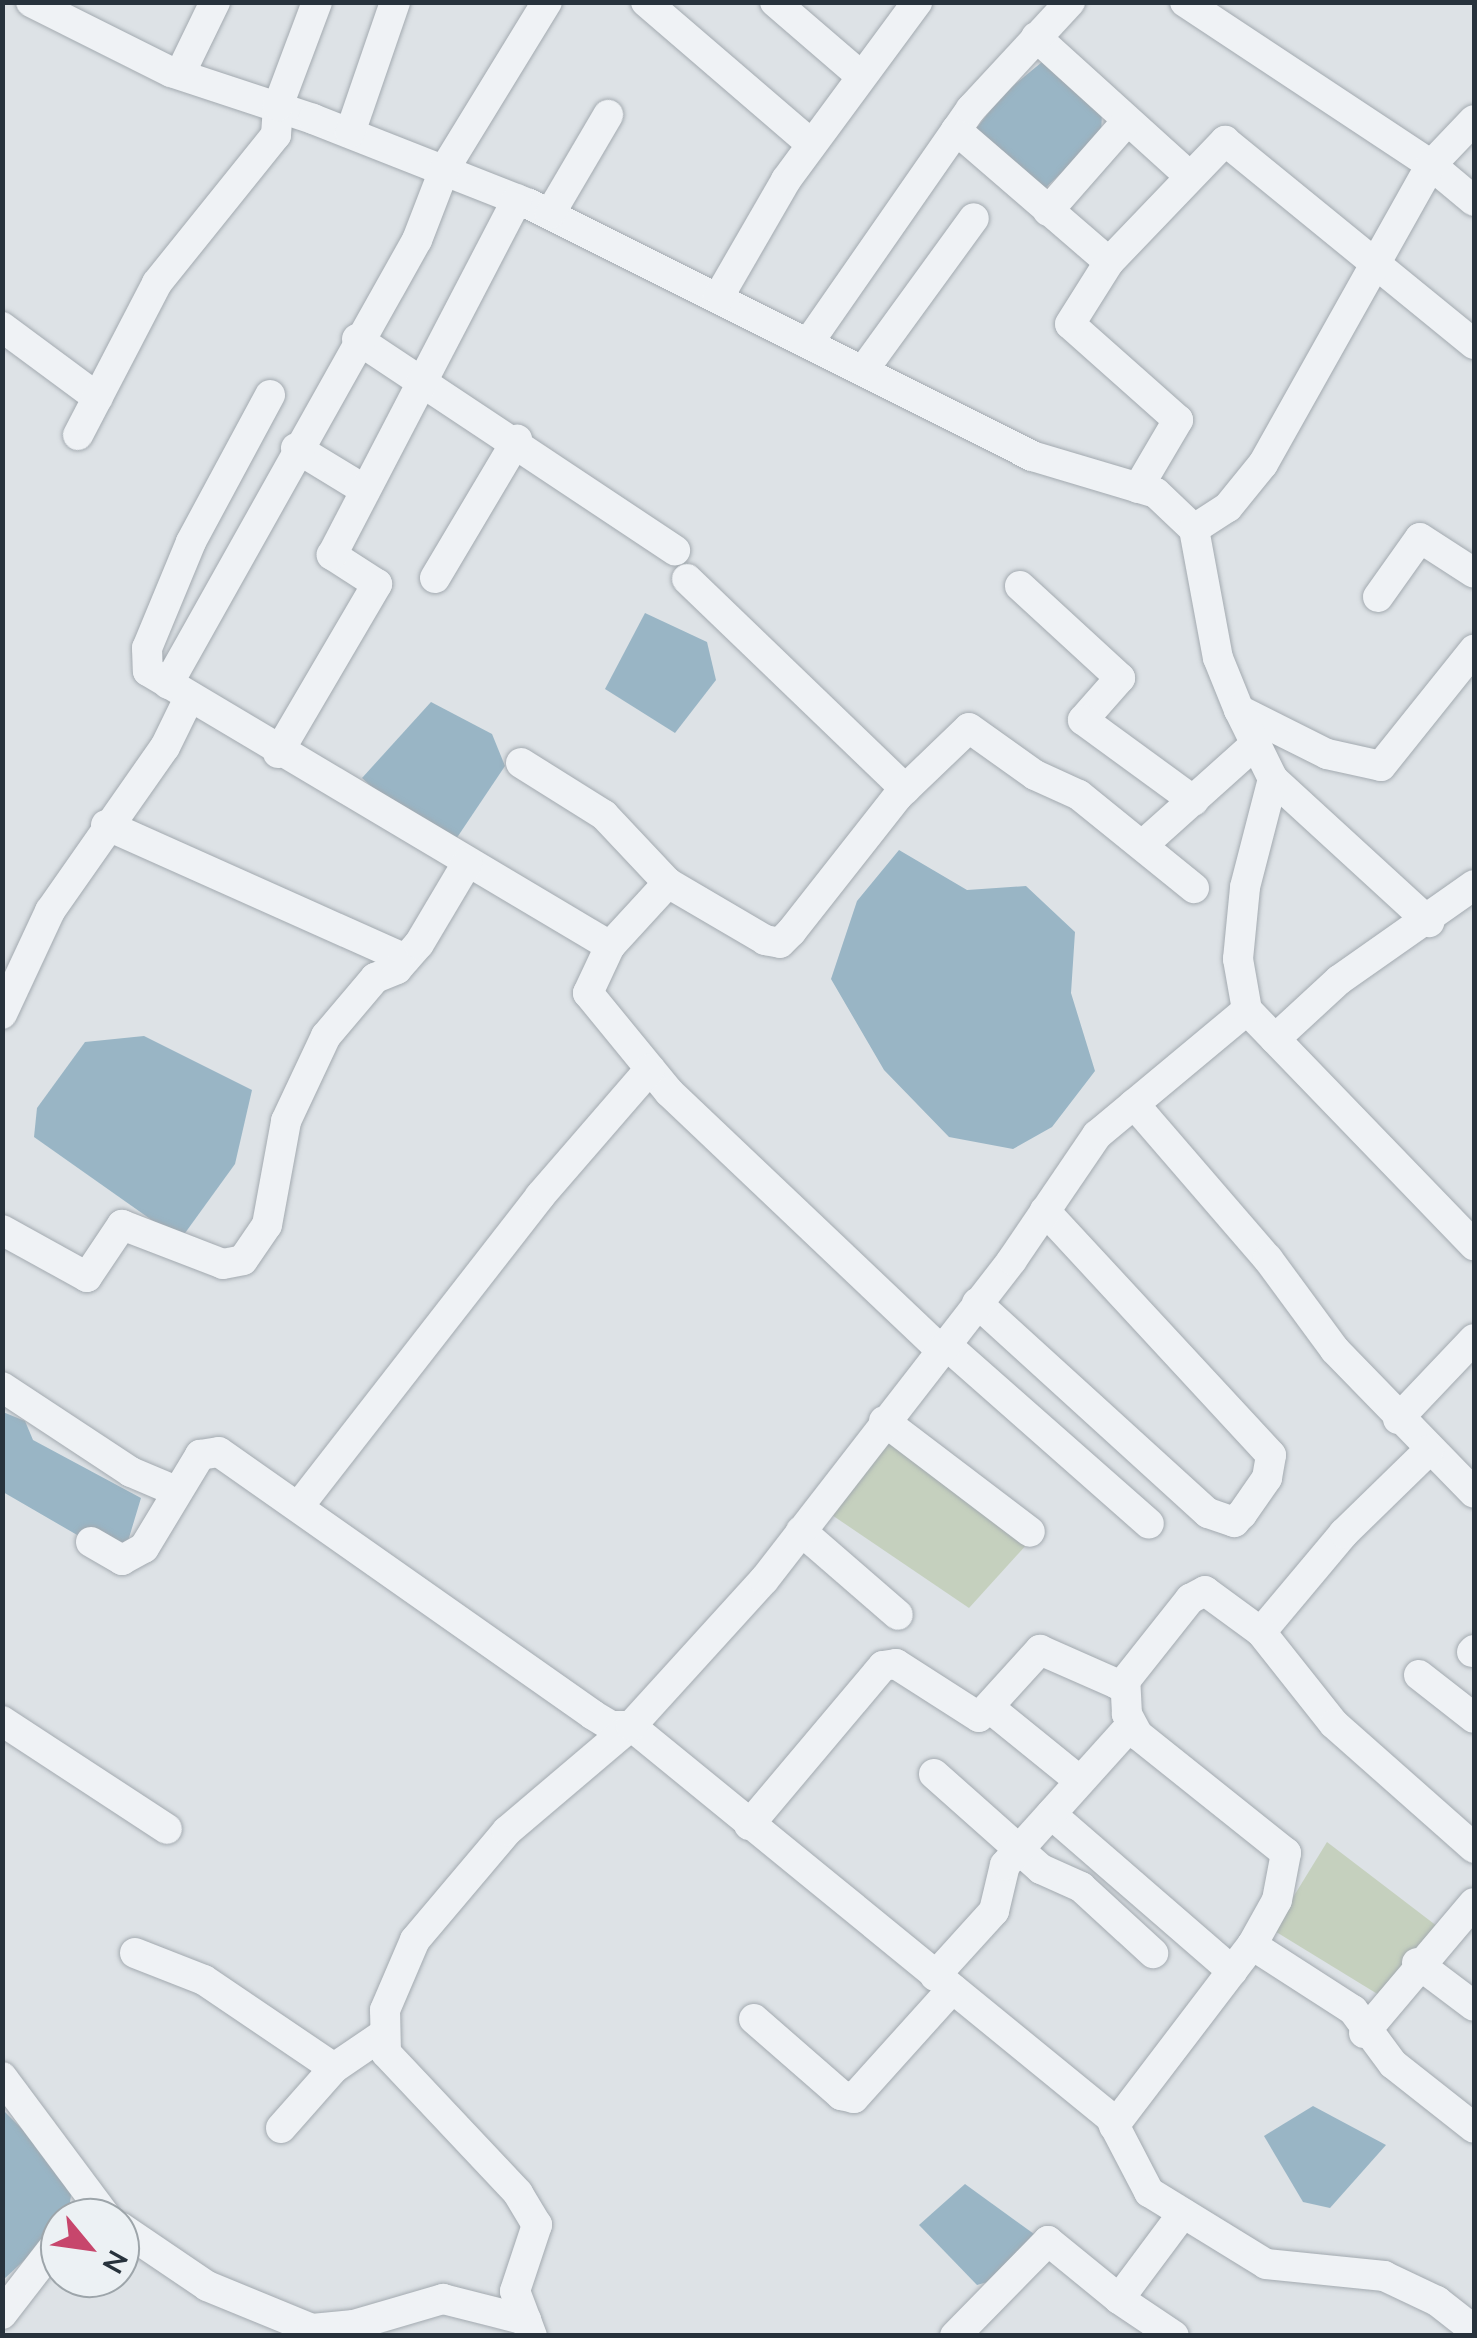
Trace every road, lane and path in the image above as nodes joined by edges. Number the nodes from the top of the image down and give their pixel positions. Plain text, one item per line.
1 (215, 2) edge
2 (317, 2) edge
3 (395, 2) edge
4 (547, 2) edge
5 (646, 2) edge
6 (774, 2) edge
7 (916, 2) edge
8 (1070, 2) edge
9 (1186, 2) edge
10 (33, 3) edge
11 (1036, 37) junction
12 (181, 72) junction
13 (860, 75) junction
14 (278, 106) junction
15 (608, 115) dead end
16 (1127, 120) junction
17 (1474, 120) edge
18 (956, 130) junction
19 (350, 133) junction
20 (812, 144) junction
21 (1432, 165) junction
22 (444, 170) junction
23 (1188, 175) junction
24 (517, 199) junction
25 (1474, 201) edge
26 (1048, 211) junction
27 (550, 214) junction
28 (974, 218) dead end
29 (1375, 261) junction
30 (1110, 262) junction
31 (718, 298) junction
32 (2, 327) edge
33 (357, 339) junction
34 (809, 342) junction
35 (1474, 344) edge
36 (866, 368) junction
37 (424, 383) junction
38 (270, 395) dead end
39 (98, 398) junction
40 (78, 436) dead end
41 (517, 440) junction
42 (296, 448) junction
43 (1138, 488) junction
44 (365, 490) junction
45 (1194, 529) junction
46 (675, 550) dead end
47 (1474, 572) edge
48 (435, 578) dead end
49 (687, 579) dead end
50 (1020, 586) dead end
51 (1378, 597) dead end
52 (1474, 650) edge
53 (179, 691) junction
54 (1238, 710) junction
55 (1252, 747) junction
56 (278, 753) junction
57 (521, 762) dead end
58 (1273, 780) junction
59 (905, 789) junction
60 (1194, 801) junction
61 (106, 825) junction
62 (1146, 844) junction
63 (468, 863) junction
64 (668, 883) junction
65 (1474, 886) edge
66 (1194, 888) dead end
67 (1429, 922) junction
68 (610, 946) junction
69 (405, 960) junction
70 (1247, 1010) junction
71 (2, 1014) edge
72 (1275, 1039) junction
73 (650, 1069) junction
74 (1134, 1104) junction
75 (1045, 1211) junction
76 (2, 1230) edge
77 (1470, 1232) edge
78 (977, 1303) junction
79 (1474, 1339) edge
80 (941, 1345) junction
81 (2, 1387) edge
82 (1398, 1419) junction
83 (884, 1421) junction
84 (1429, 1450) junction
85 (176, 1491) junction
86 (1474, 1493) edge
87 (299, 1506) junction
88 (1149, 1524) dead end
89 (801, 1531) junction
90 (1030, 1532) dead end
91 (91, 1542) dead end
92 (898, 1615) dead end
93 (1261, 1632) junction
94 (1419, 1675) dead end
95 (1125, 1681) junction
96 (991, 1708) junction
97 (1474, 1718) edge
98 (2, 1721) edge
99 (1131, 1725) junction
100 (630, 1726) junction
101 (934, 1774) dead end
102 (1080, 1782) junction
103 (1051, 1814) junction
104 (749, 1825) junction
105 (168, 1829) dead end
106 (1474, 1848) edge
107 (1018, 1850) junction
108 (1474, 1903) edge
109 (1252, 1945) junction
110 (134, 1953) dead end
111 (1153, 1953) dead end
112 (1417, 1962) junction
113 (1232, 1971) junction
114 (944, 1983) junction
115 (1474, 2006) edge
116 (754, 2019) dead end
117 (1364, 2033) junction
118 (381, 2036) junction
119 (334, 2068) junction
120 (2, 2076) edge
121 (1114, 2126) junction
122 (281, 2128) dead end
123 (1474, 2128) edge
124 (83, 2198) edge
125 (1182, 2213) junction
126 (140, 2241) edge
127 (40, 2266) edge
128 (1119, 2299) junction
129 (2, 2314) edge
130 (529, 2328) edge
131 (1474, 2330) edge
132 (969, 2331) edge
133 (1174, 2336) edge

1 - 12 street
2 - 14 street
3 - 19 street
4 - 22 street
5 - 20 street
6 - 13 street
7 - 13 street
8 - 11 street
9 - 21 street
10 - 12 street
11 - 16 street
11 - 18 street
12 - 14 street
13 - 20 street
14 - 19 street
14 - 39 street
15 - 27 street
16 - 23 street
16 - 26 street
17 - 21 street
18 - 26 street
18 - 34 street
19 - 22 street
20 - 31 street
21 - 25 street
21 - 29 street
22 - 24 street
22 - 33 street
23 - 29 street
23 - 30 street
24 - 27 street
24 - 37 street
26 - 30 street
27 - 31 street
28 - 36 street
29 - 35 street
29 - 45 street
30 - 43 street
31 - 34 street
32 - 39 street
33 - 37 street
33 - 42 street
34 - 36 street
36 - 43 street
37 - 41 street
37 - 44 street
38 - 53 street
39 - 40 street
41 - 46 street
41 - 48 street
42 - 44 street
42 - 53 street
43 - 45 street
44 - 56 street
45 - 54 street
47 - 51 street
49 - 59 street
50 - 60 street
52 - 54 street
53 - 56 street
53 - 61 street
54 - 55 street
55 - 58 street
55 - 60 street
56 - 63 street
57 - 64 street
58 - 67 street
58 - 70 street
59 - 62 street
59 - 64 street
60 - 62 street
61 - 69 street
61 - 71 street
62 - 66 street
63 - 68 street
63 - 69 street
64 - 68 street
65 - 67 street
67 - 72 street
68 - 73 street
69 - 76 street
70 - 72 street
70 - 74 street
72 - 77 street
73 - 80 street
73 - 87 street
74 - 75 street
74 - 82 street
75 - 78 street
75 - 78 street
78 - 80 street
79 - 82 street
80 - 83 street
80 - 88 street
81 - 85 street
82 - 84 street
83 - 89 street
83 - 90 street
84 - 86 street
84 - 93 street
85 - 87 street
85 - 91 street
87 - 100 street
89 - 92 street
89 - 100 street
93 - 95 street
93 - 106 street
94 - 97 street
95 - 96 street
95 - 99 street
96 - 102 street
96 - 104 street
98 - 105 street
99 - 102 street
99 - 109 street
100 - 104 street
100 - 118 street
101 - 107 street
102 - 103 street
103 - 107 street
103 - 113 street
104 - 114 street
107 - 111 street
107 - 114 street
108 - 112 street
109 - 113 street
109 - 117 street
110 - 119 street
112 - 115 street
112 - 117 street
113 - 121 street
114 - 116 street
114 - 121 street
117 - 123 street
118 - 119 street
118 - 130 street
119 - 122 street
120 - 124 street
121 - 125 street
125 - 128 street
125 - 131 street
126 - 130 street
127 - 129 street
128 - 132 street
128 - 133 street

